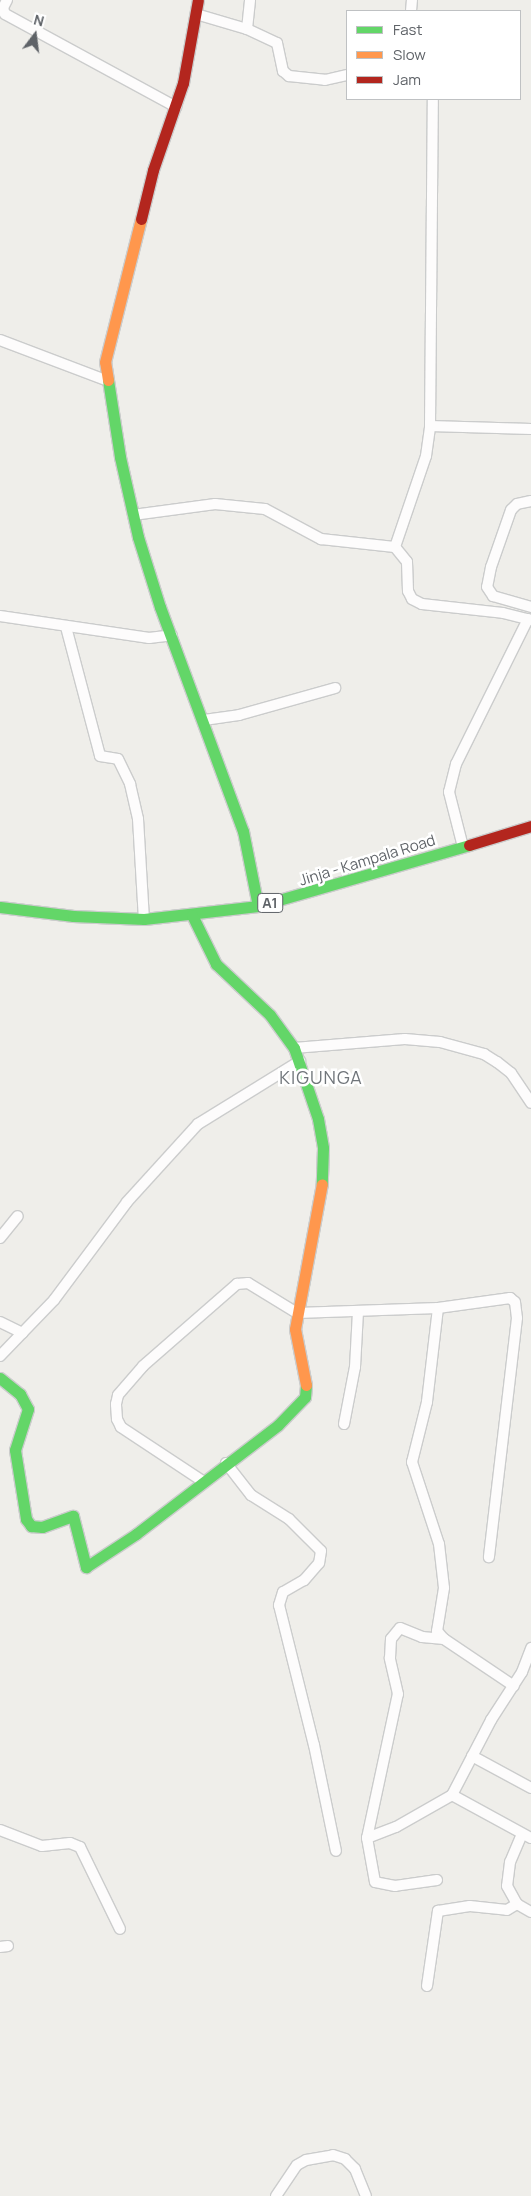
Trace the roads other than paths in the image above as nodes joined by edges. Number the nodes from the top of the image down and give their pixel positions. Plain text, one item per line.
1 (7, 0) edge
2 (198, 0) edge
3 (250, 0) edge
4 (196, 14) junction
5 (246, 29) junction
6 (346, 75) edge
7 (433, 100) edge
8 (176, 107) junction
9 (0, 340) edge
10 (108, 381) junction
11 (430, 426) junction
12 (531, 429) edge
13 (531, 501) edge
14 (133, 515) junction
15 (395, 547) junction
16 (531, 607) edge
17 (0, 616) edge
18 (530, 620) edge
19 (66, 627) junction
20 (172, 635) junction
21 (335, 688) dead end
22 (204, 720) junction
23 (531, 826) edge
24 (463, 846) junction
25 (258, 906) junction
26 (0, 907) edge
27 (192, 915) junction
28 (144, 919) junction
29 (294, 1048) junction
30 (300, 1061) junction
31 (531, 1103) edge
32 (18, 1216) dead end
33 (0, 1238) edge
34 (438, 1308) junction
35 (358, 1311) junction
36 (297, 1313) junction
37 (0, 1322) edge
38 (23, 1333) junction
39 (0, 1356) edge
40 (0, 1378) edge
41 (344, 1424) dead end
42 (226, 1464) junction
43 (204, 1482) junction
44 (489, 1557) dead end
45 (444, 1639) junction
46 (530, 1652) edge
47 (514, 1686) junction
48 (472, 1756) junction
49 (531, 1788) edge
50 (452, 1795) junction
51 (0, 1830) edge
52 (527, 1836) edge
53 (367, 1838) junction
54 (336, 1851) dead end
55 (437, 1880) dead end
56 (516, 1904) junction
57 (531, 1912) edge
58 (120, 1929) dead end
59 (427, 1986) dead end
60 (276, 2196) edge
61 (366, 2196) edge

1 - 8 street
2 - 4 main road
3 - 5 street
4 - 5 street
4 - 8 main road
5 - 6 street
7 - 11 street
8 - 10 main road
9 - 10 street
10 - 14 main road
11 - 12 street
11 - 15 street
13 - 16 street
14 - 15 street
14 - 20 main road
15 - 18 street
17 - 19 street
18 - 24 street
19 - 20 street
19 - 28 street
20 - 22 main road
21 - 22 street
22 - 25 main road
23 - 24 main road, Jinja - Kampala Road / A1
24 - 25 main road, Jinja - Kampala Road / A1
25 - 27 main road, Jinja - Kampala Road / A1
26 - 28 main road, Jinja - Kampala Road / A1
27 - 28 main road, Jinja - Kampala Road / A1
27 - 29 main road
29 - 30 main road
29 - 31 street
30 - 36 main road
30 - 38 street
32 - 33 street
34 - 35 street
34 - 44 street
34 - 45 street
35 - 36 street
35 - 41 street
36 - 42 main road
36 - 43 street
37 - 38 street
38 - 39 street
40 - 43 main road
42 - 43 main road
42 - 54 street
45 - 47 street
45 - 53 street
46 - 47 street
47 - 48 street
48 - 49 street
48 - 50 street
50 - 52 street
50 - 53 street
51 - 58 street
52 - 56 street
53 - 55 street
56 - 57 street
56 - 59 street
60 - 61 street

